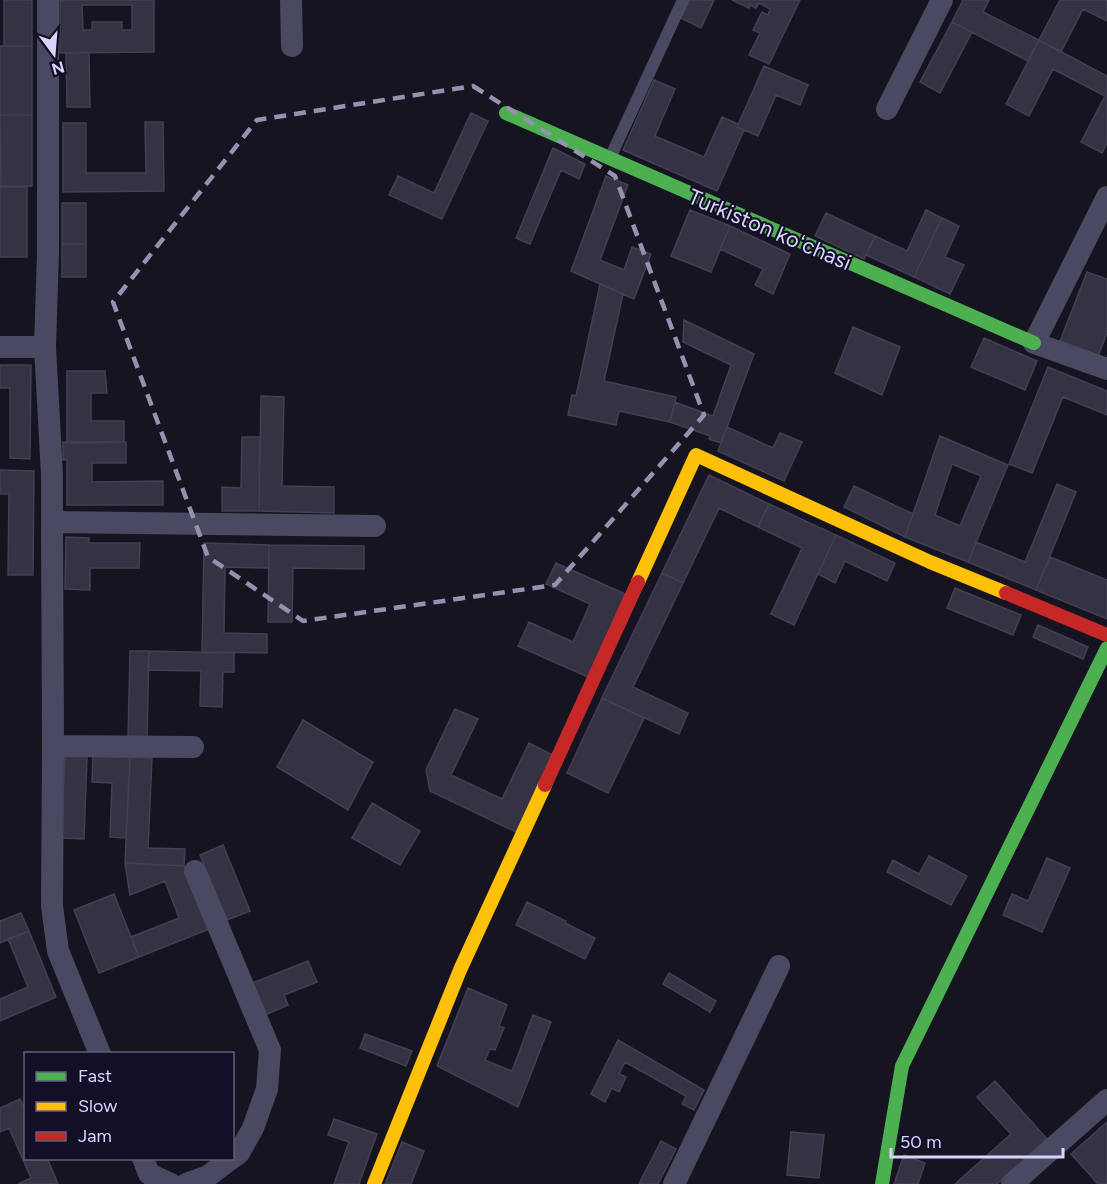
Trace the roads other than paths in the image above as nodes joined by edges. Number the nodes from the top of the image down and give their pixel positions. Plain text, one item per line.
1 (48, 0) edge
2 (291, 0) edge
3 (683, 0) edge
4 (942, 0) edge
5 (292, 46) dead end
6 (887, 109) dead end
7 (506, 113) dead end
8 (610, 159) junction
9 (1107, 197) edge
10 (1034, 343) junction
11 (0, 347) edge
12 (45, 347) junction
13 (1107, 369) edge
14 (52, 522) junction
15 (375, 526) dead end
16 (1107, 635) edge
17 (1107, 648) edge
18 (53, 746) junction
19 (193, 747) dead end
20 (195, 871) dead end
21 (779, 966) dead end
22 (100, 1052) edge
23 (1107, 1100) edge
24 (234, 1156) edge
25 (229, 1160) edge
26 (148, 1172) edge
27 (171, 1184) edge
28 (186, 1184) edge
29 (374, 1184) edge
30 (674, 1184) edge
31 (882, 1184) edge
32 (1012, 1184) edge

1 - 12 street
2 - 5 street
3 - 8 lane
4 - 6 street
7 - 8 street, Turkiston koʻchasi
8 - 10 street, Turkiston koʻchasi
9 - 10 street
10 - 13 street, Turkiston koʻchasi
11 - 12 street
12 - 14 street
14 - 15 street
14 - 18 street
16 - 29 street
17 - 31 street
18 - 19 street
18 - 22 street
20 - 24 street
21 - 30 street
23 - 32 street
25 - 28 street
26 - 27 street

